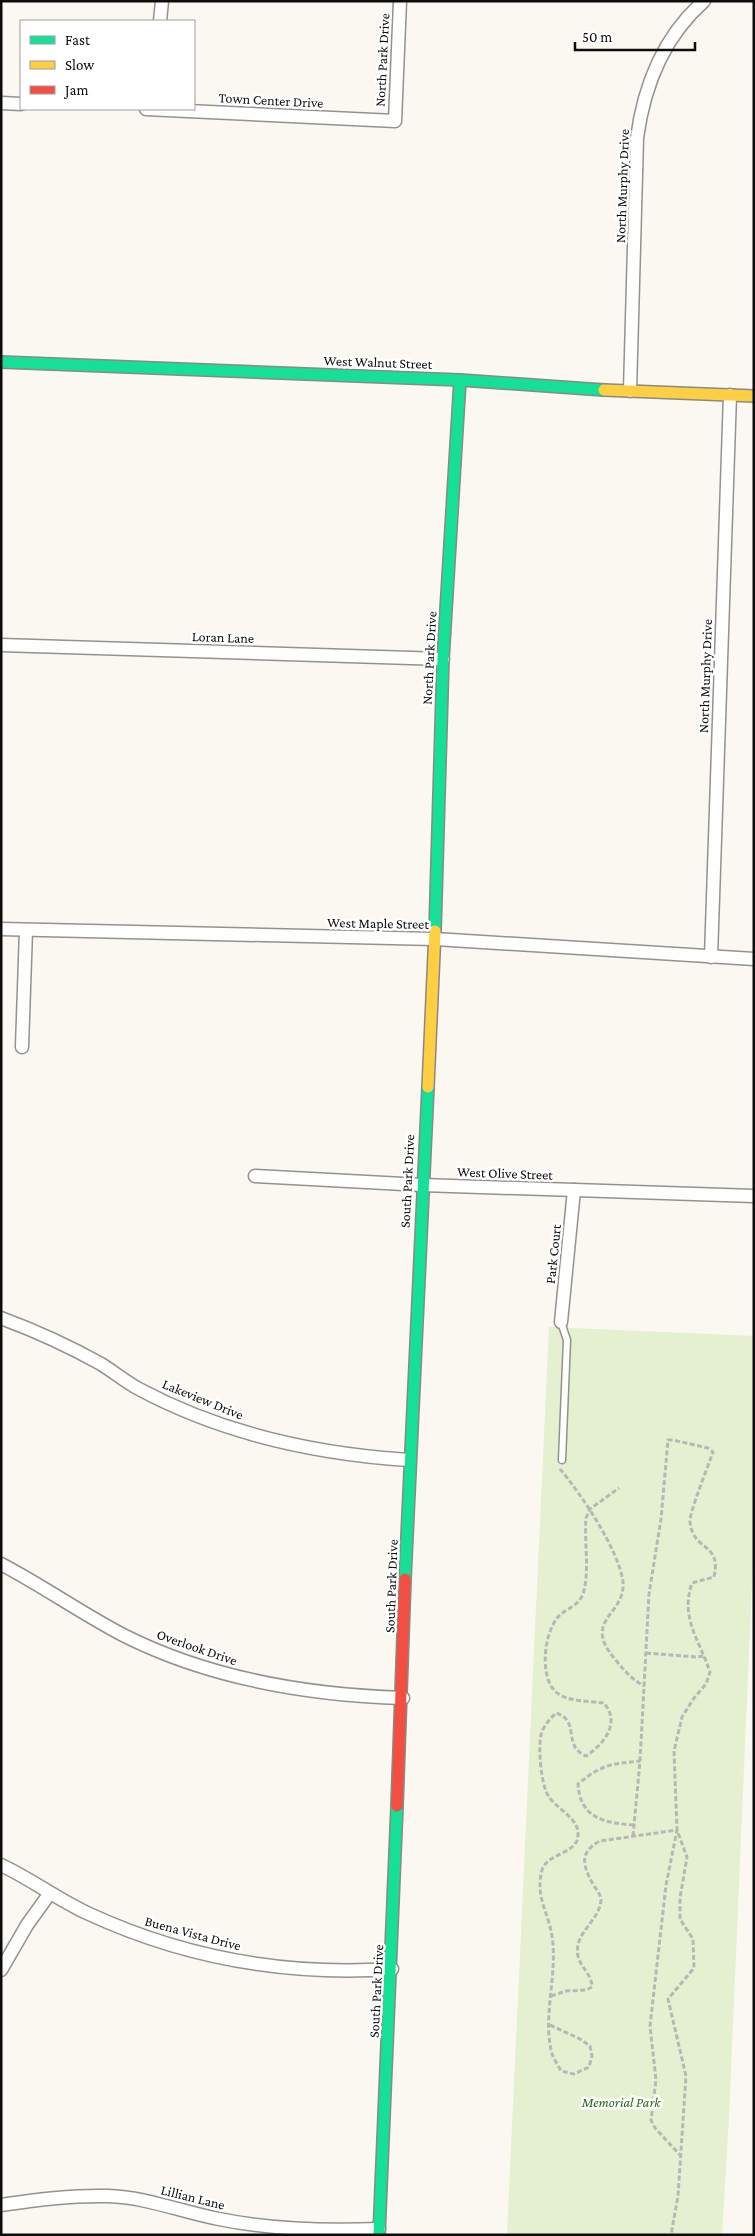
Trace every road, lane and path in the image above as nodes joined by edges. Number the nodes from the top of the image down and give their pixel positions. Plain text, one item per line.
1 (162, 1) edge
2 (400, 1) edge
3 (704, 1) edge
4 (160, 20) edge
5 (1, 103) edge
6 (20, 104) edge
7 (167, 110) edge
8 (395, 121) joint
9 (1, 362) edge
10 (460, 380) junction
11 (630, 391) junction
12 (730, 395) junction
13 (754, 396) edge
14 (1, 645) edge
15 (443, 659) junction
16 (1, 929) edge
17 (26, 930) junction
18 (434, 939) junction
19 (711, 957) junction
20 (754, 959) edge
21 (22, 1047) dead end
22 (255, 1176) dead end
23 (422, 1185) junction
24 (574, 1190) junction
25 (754, 1196) edge
26 (1, 1318) edge
27 (561, 1322) joint
28 (409, 1460) junction
29 (562, 1460) joint
30 (619, 1488) dead end
31 (590, 1509) junction
32 (1, 1564) edge
33 (646, 1653) junction
34 (705, 1656) junction
35 (644, 1686) junction
36 (403, 1698) junction
37 (640, 1761) junction
38 (634, 1825) junction
39 (677, 1830) junction
40 (633, 1836) junction
41 (1, 1865) edge
42 (50, 1893) junction
43 (392, 1969) junction
44 (1, 1970) edge
45 (551, 1996) junction
46 (550, 2025) junction
47 (681, 2156) junction
48 (1, 2205) edge
49 (379, 2232) edge
50 (671, 2235) edge

1 - 4 street
2 - 8 street, North Park Drive
3 - 11 street, North Murphy Drive
5 - 6 street
7 - 8 street, Town Center Drive
9 - 10 street, West Walnut Street
10 - 11 street, West Walnut Street
10 - 15 street, North Park Drive
11 - 12 street, West Walnut Street
12 - 13 street, West Walnut Street
12 - 19 street, North Murphy Drive
14 - 15 street, Loran Lane
15 - 18 street, North Park Drive
16 - 17 street, West Maple Street
17 - 18 street, West Maple Street
17 - 21 street
18 - 19 street, West Maple Street
18 - 23 street, South Park Drive
19 - 20 street, West Maple Street
22 - 23 street, West Olive Street
23 - 24 street, West Olive Street
23 - 28 street, South Park Drive
24 - 25 street, West Olive Street
24 - 27 street, Park Court
26 - 28 street, Lakeview Drive
27 - 29 lane
28 - 36 street, South Park Drive
29 - 31 path
30 - 31 path
31 - 35 path
31 - 45 path
32 - 36 street, Overlook Drive
33 - 34 path
33 - 34 path
33 - 35 path
34 - 39 path
35 - 37 path
36 - 43 street, South Park Drive
37 - 38 path
37 - 38 path
38 - 40 path
39 - 40 path
39 - 47 path
39 - 47 path
40 - 45 path
41 - 42 street, Buena Vista Drive
42 - 43 street, Buena Vista Drive
42 - 44 street
43 - 49 street, South Park Drive
45 - 46 path
46 - 46 path
47 - 50 path
48 - 49 street, Lillian Lane

